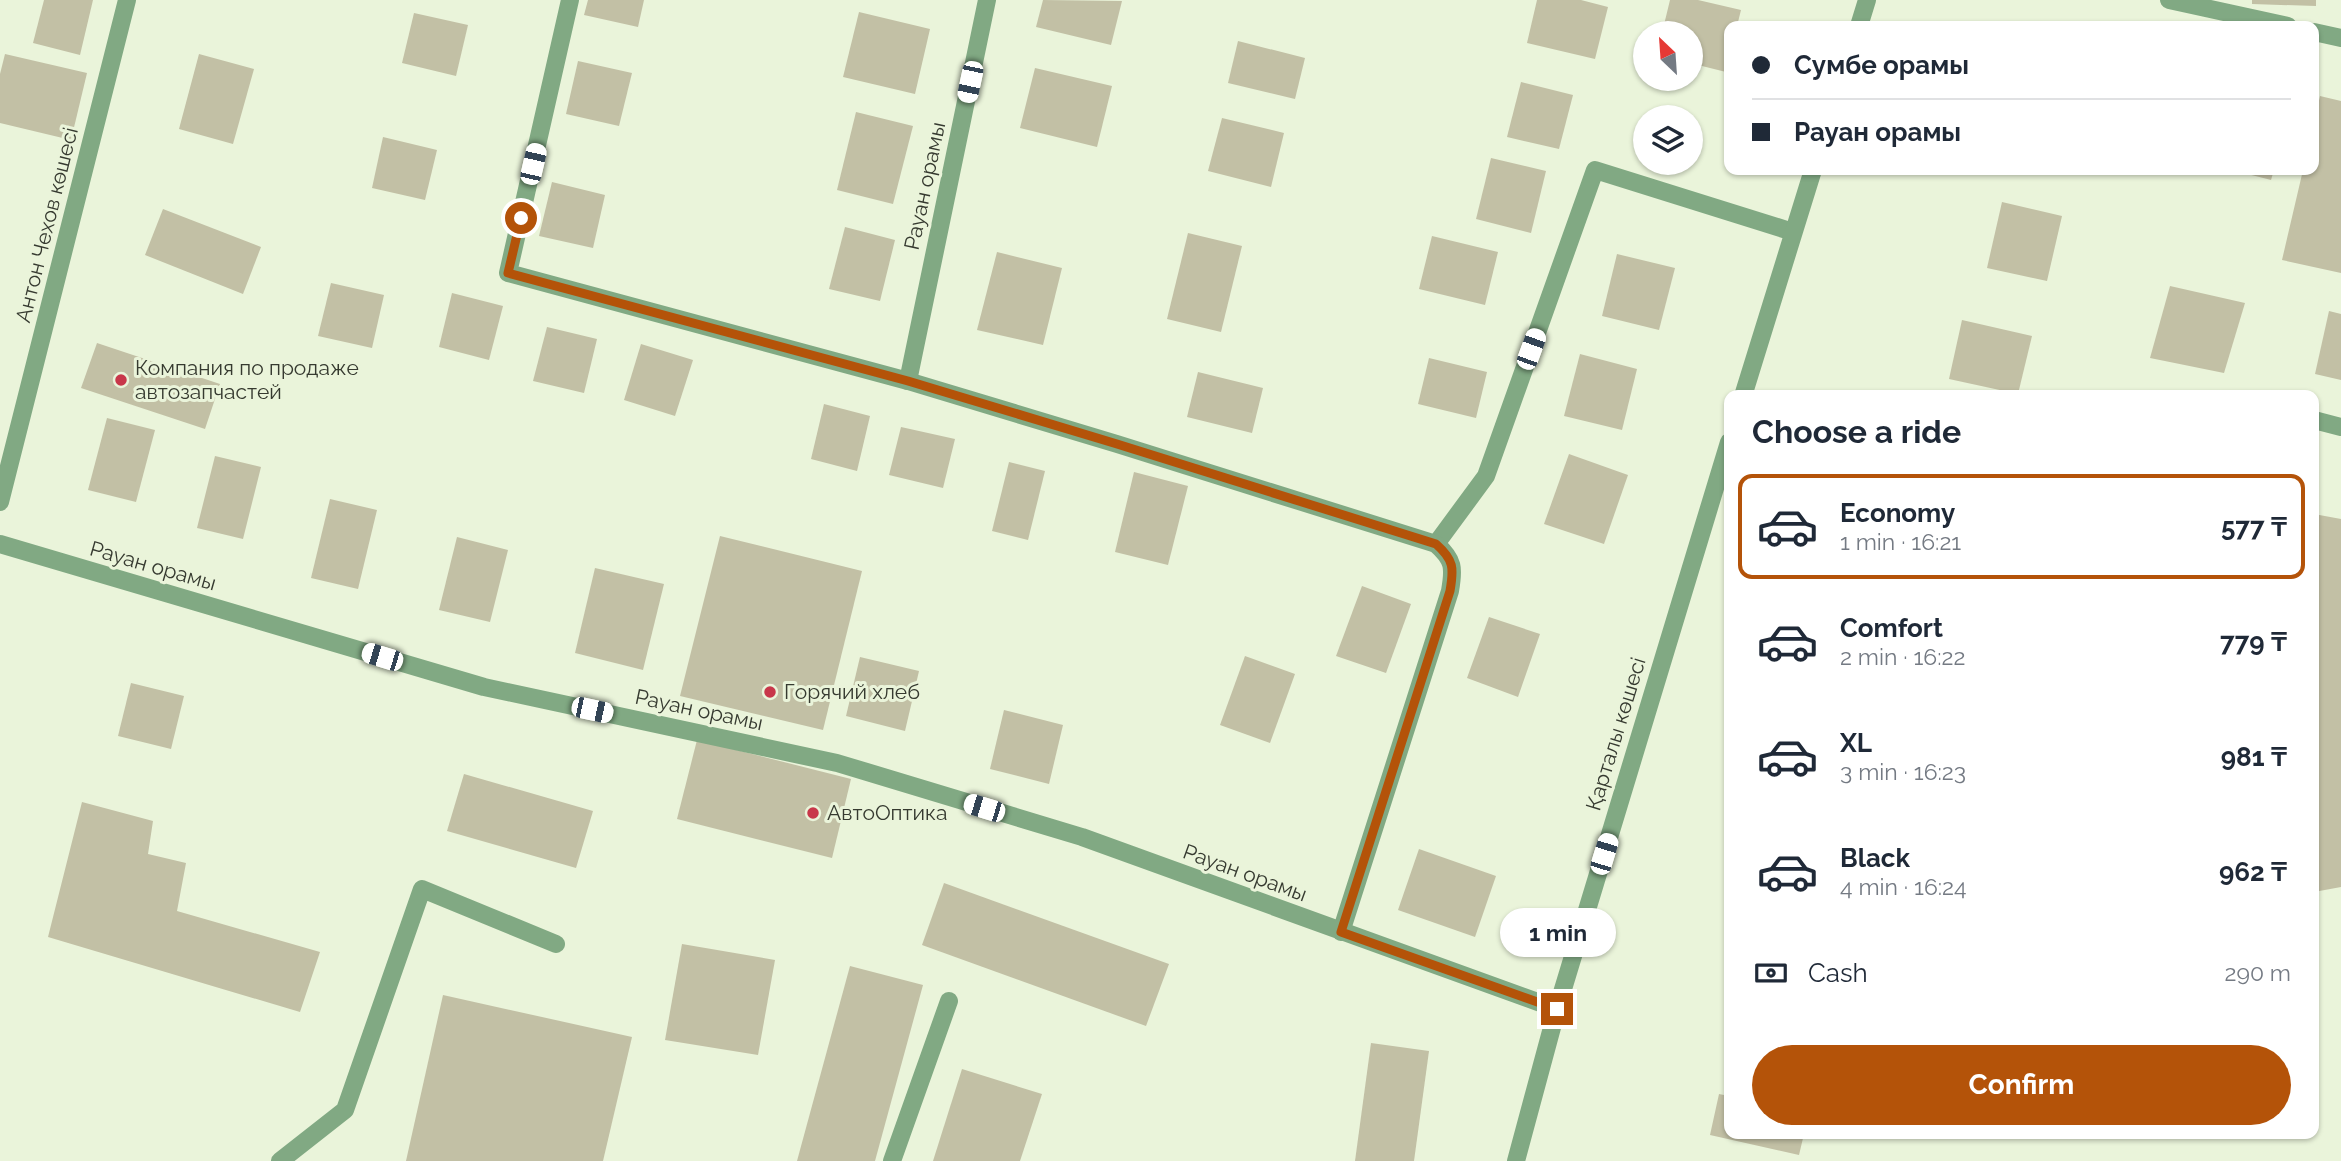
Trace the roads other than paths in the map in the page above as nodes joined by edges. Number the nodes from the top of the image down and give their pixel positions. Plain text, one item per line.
1 (127, 0) edge
2 (570, 0) edge
3 (987, 0) edge
4 (1867, 0) edge
5 (2169, 0) edge
6 (1861, 21) edge
7 (2265, 21) edge
8 (2319, 33) edge
9 (2341, 38) edge
10 (1812, 175) edge
11 (1793, 232) junction
12 (908, 381) junction
13 (1745, 390) edge
14 (2319, 421) edge
15 (2341, 427) edge
16 (1724, 458) edge
17 (0, 502) edge
18 (0, 544) edge
19 (1436, 544) junction
20 (1341, 932) junction
21 (556, 944) dead end
22 (949, 1001) dead end
23 (1557, 1009) junction
24 (279, 1161) edge
25 (892, 1161) edge
26 (1516, 1161) edge

1 - 17 street, Антон Чехов көшесі
2 - 12 street
3 - 12 street, Рауан орамы
4 - 6 street
5 - 7 street
8 - 9 street
10 - 11 street
11 - 13 street
11 - 19 street
12 - 19 street
14 - 15 street
16 - 23 street, Қарталы көшесі
18 - 20 street, Рауан орамы
19 - 20 street
20 - 23 street, Рауан орамы
21 - 24 street
22 - 25 street
23 - 26 street, Қарталы көшесі

